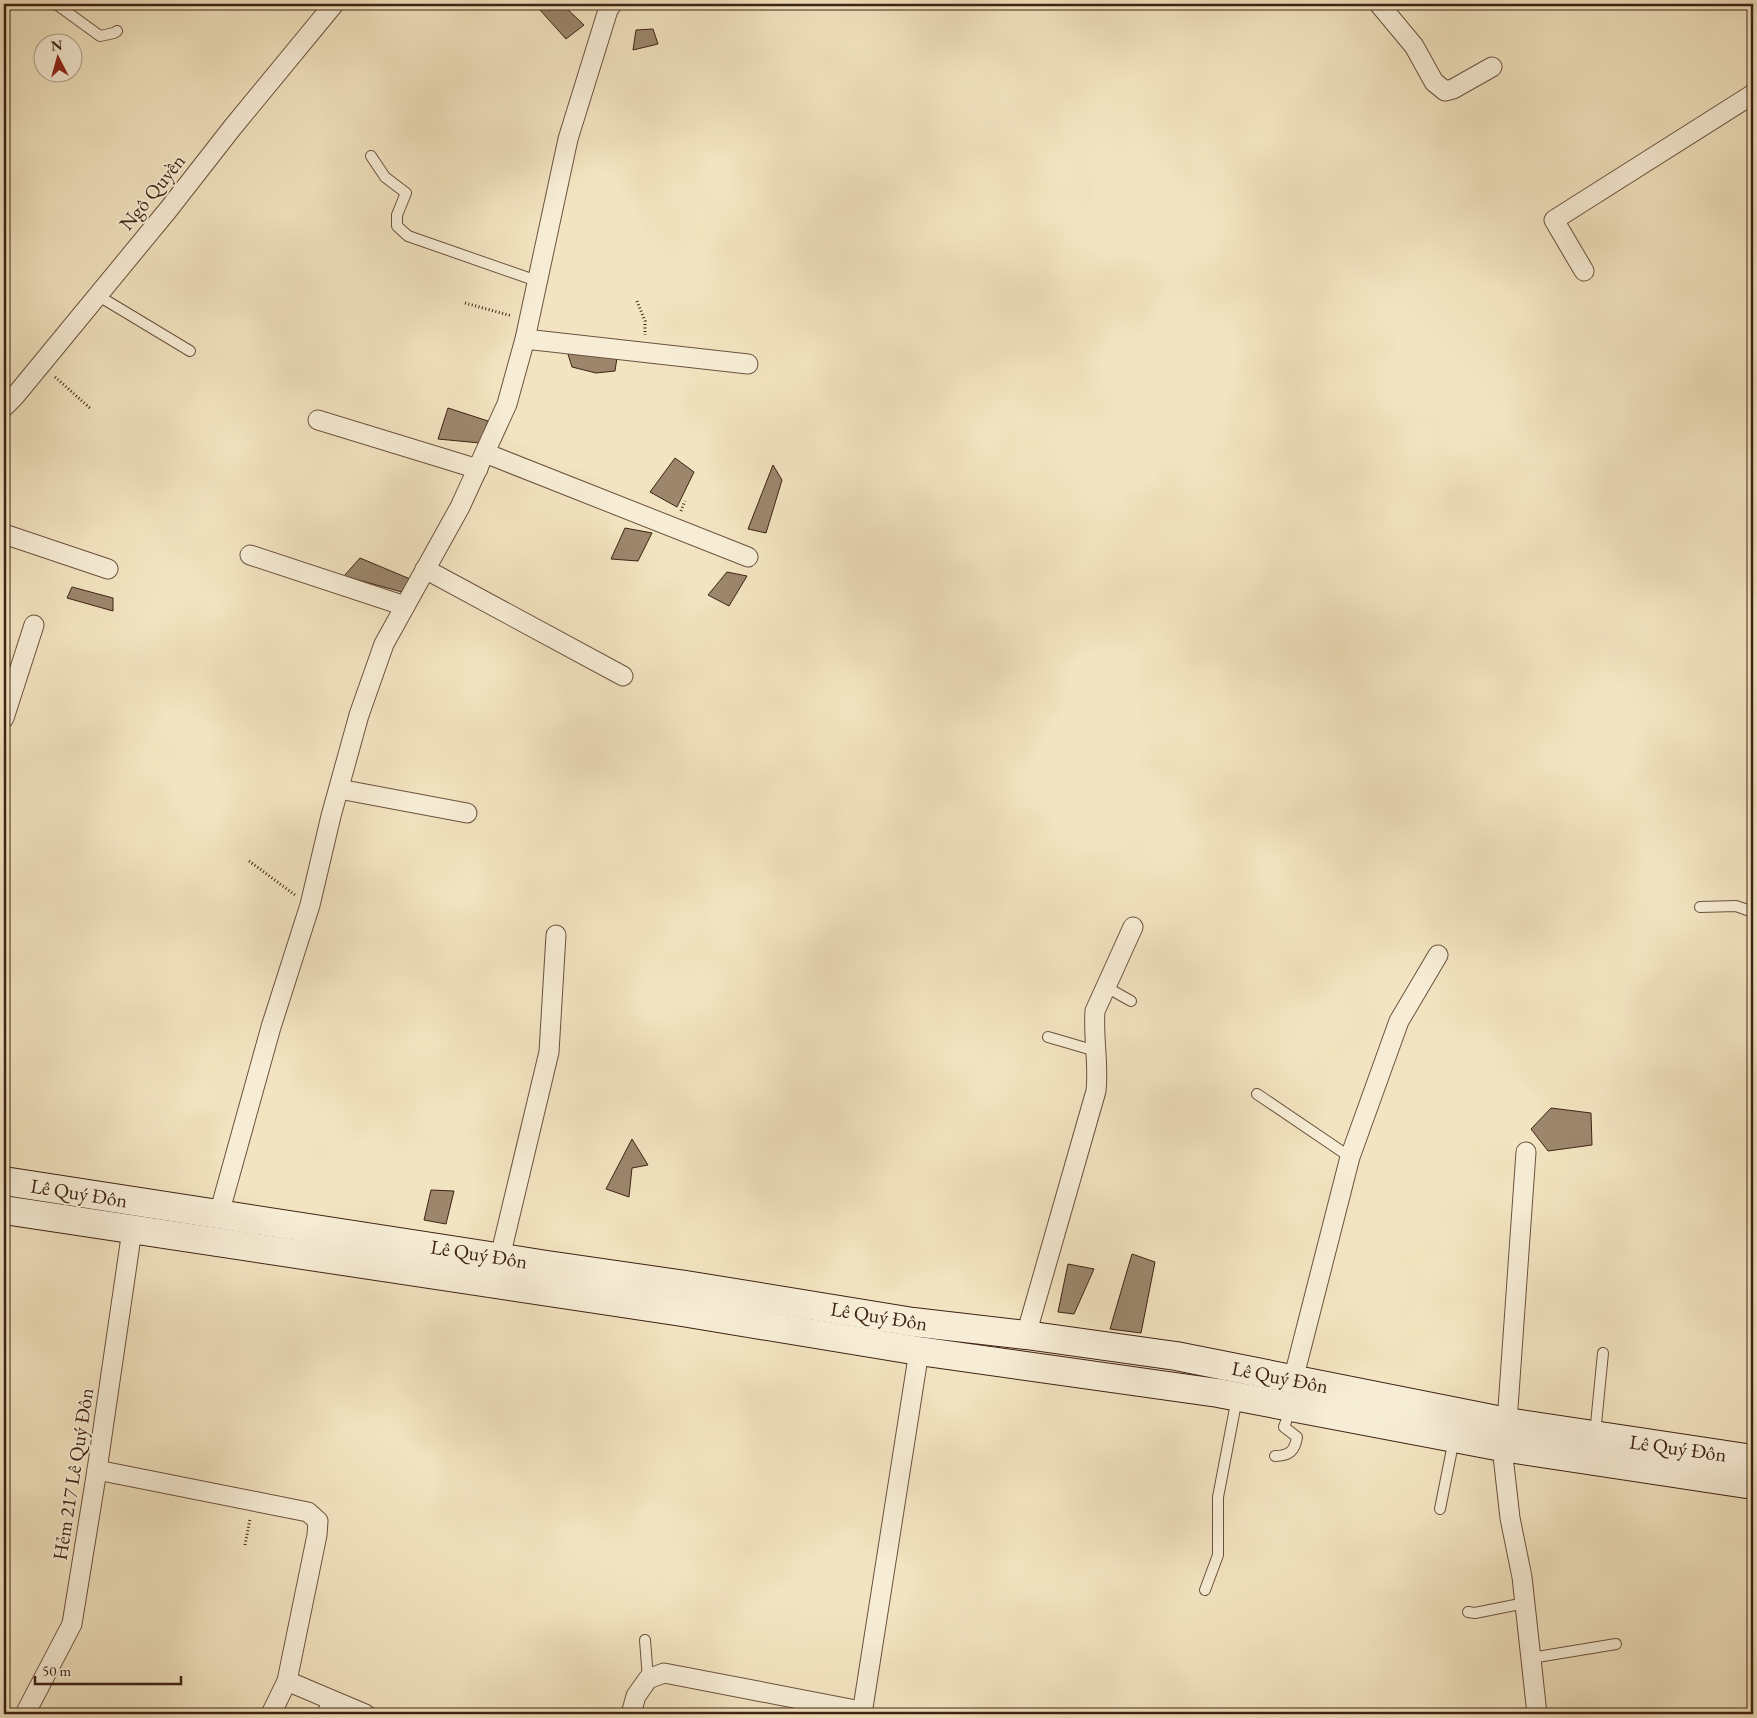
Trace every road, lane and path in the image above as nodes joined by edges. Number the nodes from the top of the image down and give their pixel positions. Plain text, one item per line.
1 (56, 4) edge
2 (334, 4) edge
3 (612, 4) edge
4 (1379, 4) edge
5 (117, 31) dead end
6 (1492, 67) dead end
7 (1753, 94) edge
8 (371, 156) dead end
9 (1584, 271) dead end
10 (537, 281) junction
11 (97, 295) junction
12 (637, 300) dead end
13 (465, 303) dead end
14 (529, 320) junction
15 (525, 339) junction
16 (190, 352) dead end
17 (640, 352) junction
18 (41, 364) junction
19 (748, 364) dead end
20 (4, 407) edge
21 (91, 409) dead end
22 (318, 420) dead end
23 (481, 461) junction
24 (4, 534) edge
25 (250, 555) dead end
26 (748, 557) dead end
27 (108, 569) dead end
28 (425, 569) junction
29 (405, 606) junction
30 (34, 626) dead end
31 (623, 676) dead end
32 (4, 718) edge
33 (338, 789) junction
34 (467, 814) dead end
35 (249, 861) dead end
36 (310, 905) junction
37 (1700, 907) dead end
38 (1753, 912) edge
39 (1134, 928) dead end
40 (556, 935) dead end
41 (1438, 955) dead end
42 (1106, 987) junction
43 (1131, 1001) dead end
44 (1048, 1037) dead end
45 (1096, 1051) junction
46 (1258, 1094) dead end
47 (1526, 1152) dead end
48 (1350, 1157) junction
49 (4, 1182) edge
50 (4, 1210) edge
51 (219, 1214) junction
52 (132, 1230) junction
53 (500, 1257) junction
54 (686, 1285) junction
55 (682, 1312) junction
56 (1026, 1335) junction
57 (918, 1351) junction
58 (1603, 1353) dead end
59 (1293, 1380) junction
60 (1237, 1397) junction
61 (1291, 1407) junction
62 (1504, 1435) junction
63 (1595, 1436) junction
64 (1454, 1438) junction
65 (1275, 1456) dead end
66 (1753, 1459) edge
67 (97, 1470) junction
68 (1753, 1485) edge
69 (252, 1501) junction
70 (1440, 1509) dead end
71 (246, 1545) dead end
72 (1205, 1590) dead end
73 (1525, 1603) junction
74 (1468, 1612) dead end
75 (645, 1640) dead end
76 (1616, 1644) dead end
77 (1531, 1658) junction
78 (648, 1679) junction
79 (287, 1681) junction
80 (325, 1706) edge
81 (862, 1713) edge
82 (25, 1714) edge
83 (271, 1714) edge
84 (365, 1714) edge
85 (631, 1714) edge
86 (1537, 1714) edge

1 - 5 lane
2 - 11 street, Ngô Quyền
3 - 10 street
4 - 6 street
7 - 9 street
8 - 10 lane
10 - 14 street
11 - 16 lane
11 - 18 street, Ngô Quyền
12 - 17 path
13 - 14 path
14 - 15 street
15 - 17 street
15 - 23 street
17 - 19 street
18 - 20 street, Ngô Quyền
18 - 21 path
22 - 23 street
23 - 26 street
23 - 28 street
24 - 27 street
25 - 29 street
28 - 29 street
28 - 31 street
29 - 33 street
30 - 32 street
33 - 34 street
33 - 36 street
35 - 36 path
36 - 51 street
37 - 38 lane
39 - 42 street
40 - 53 street
41 - 48 street
42 - 43 lane
42 - 45 street
44 - 45 lane
45 - 56 street
46 - 48 lane
47 - 62 street
48 - 59 street
49 - 51 main road, Lê Quý Đôn
50 - 52 main road, Lê Quý Đôn
51 - 53 main road, Lê Quý Đôn
52 - 55 main road, Lê Quý Đôn
52 - 67 street, Hẻm 217 Lê Quý Đôn
53 - 54 main road, Lê Quý Đôn
54 - 55 main road
54 - 56 main road, Lê Quý Đôn
55 - 57 main road, Lê Quý Đôn
56 - 59 main road, Lê Quý Đôn
57 - 60 main road, Lê Quý Đôn
57 - 81 street
58 - 63 lane
59 - 62 main road, Lê Quý Đôn
60 - 61 main road, Lê Quý Đôn
60 - 72 lane
61 - 64 main road, Lê Quý Đôn
61 - 65 lane
62 - 63 main road, Lê Quý Đôn
62 - 64 main road, Lê Quý Đôn
62 - 68 main road, Lê Quý Đôn
62 - 73 street
63 - 66 main road, Lê Quý Đôn
64 - 70 lane
67 - 69 street
67 - 82 street, Hẻm 217 Lê Quý Đôn
69 - 71 path
69 - 79 street
73 - 74 lane
73 - 77 street
75 - 78 lane
76 - 77 lane
77 - 86 street
78 - 81 street
78 - 85 street
79 - 80 street
79 - 83 street
80 - 84 street

